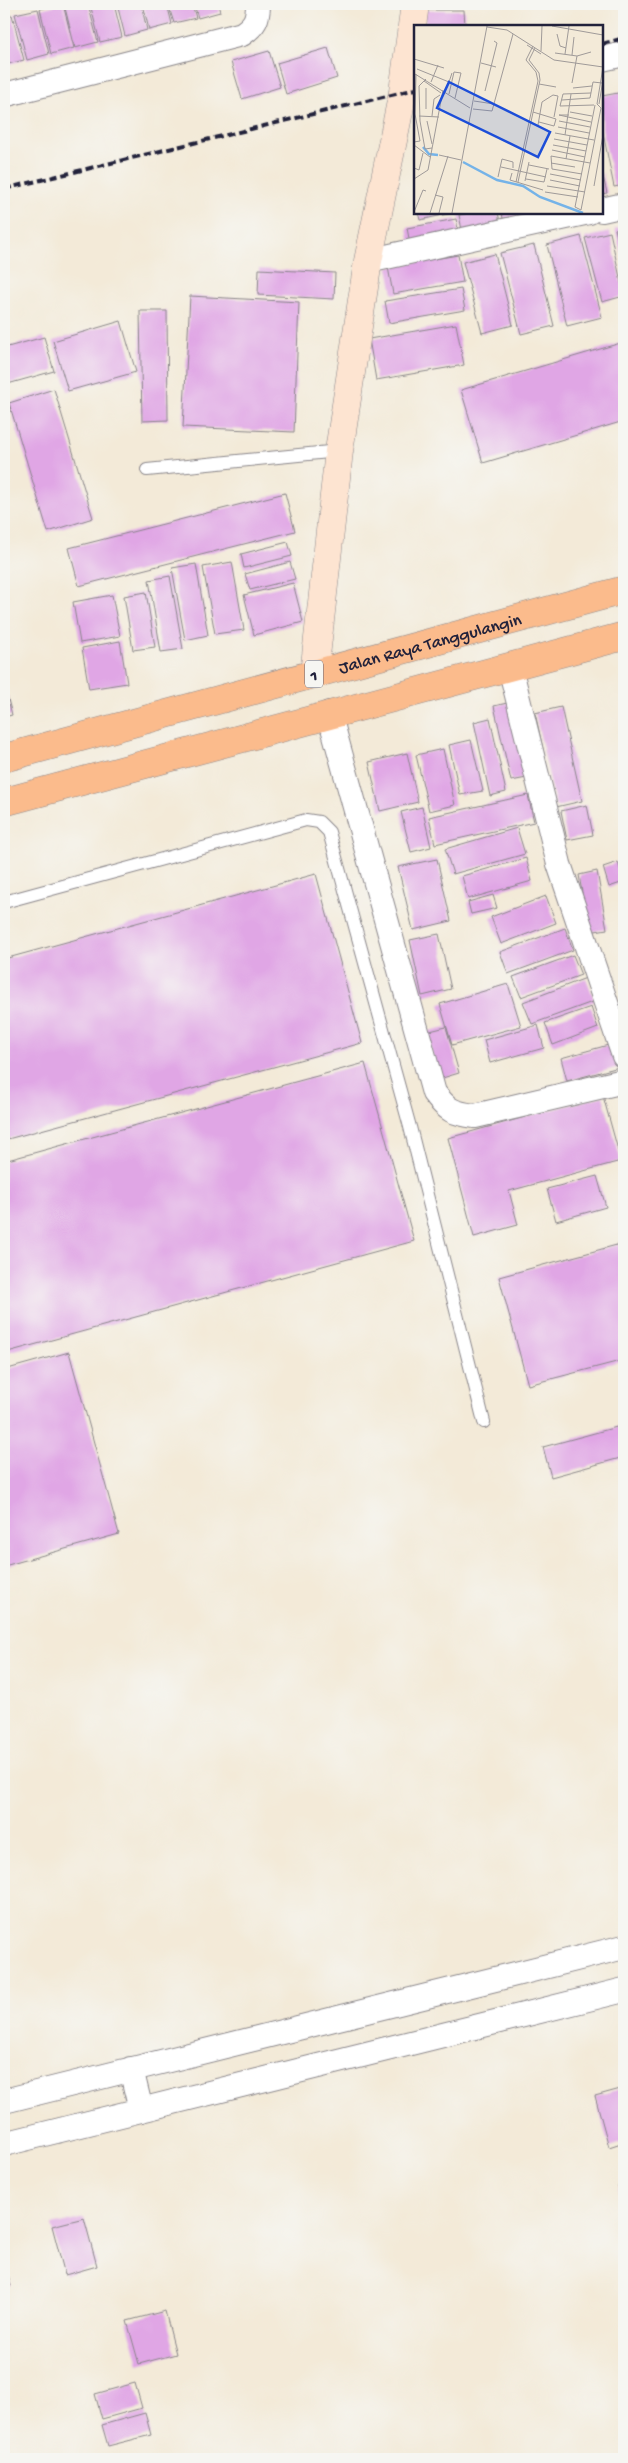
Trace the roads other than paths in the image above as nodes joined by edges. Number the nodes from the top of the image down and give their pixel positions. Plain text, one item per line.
1 (258, 4) edge
2 (414, 4) edge
3 (624, 54) edge
4 (603, 59) edge
5 (4, 95) edge
6 (408, 105) edge
7 (624, 205) edge
8 (603, 210) edge
9 (581, 214) edge
10 (368, 261) junction
11 (339, 451) junction
12 (147, 470) dead end
13 (624, 590) edge
14 (624, 636) edge
15 (510, 667) junction
16 (314, 674) junction
17 (329, 713) junction
18 (48, 746) junction
19 (4, 758) edge
20 (58, 787) junction
21 (4, 802) edge
22 (4, 902) edge
23 (624, 1056) edge
24 (624, 1081) edge
25 (484, 1422) dead end
26 (624, 1947) edge
27 (624, 1990) edge
28 (131, 2069) junction
29 (4, 2101) edge
30 (141, 2110) junction
31 (4, 2144) edge

1 - 5 street
2 - 6 street
3 - 4 street
6 - 10 street
7 - 8 street
9 - 10 street
10 - 11 street
11 - 12 lane
11 - 16 street
13 - 16 highway, Jalan Raya Tanggulangin / 1
14 - 15 highway
15 - 17 highway
15 - 23 street
16 - 18 highway, Jalan Raya Tanggulangin / 1
17 - 20 highway
17 - 24 street
18 - 19 highway, Jalan Raya Tanggulangin / 1
18 - 20 highway
20 - 21 highway
22 - 25 lane
26 - 28 street
27 - 30 street
28 - 29 street
28 - 30 street
30 - 31 street

